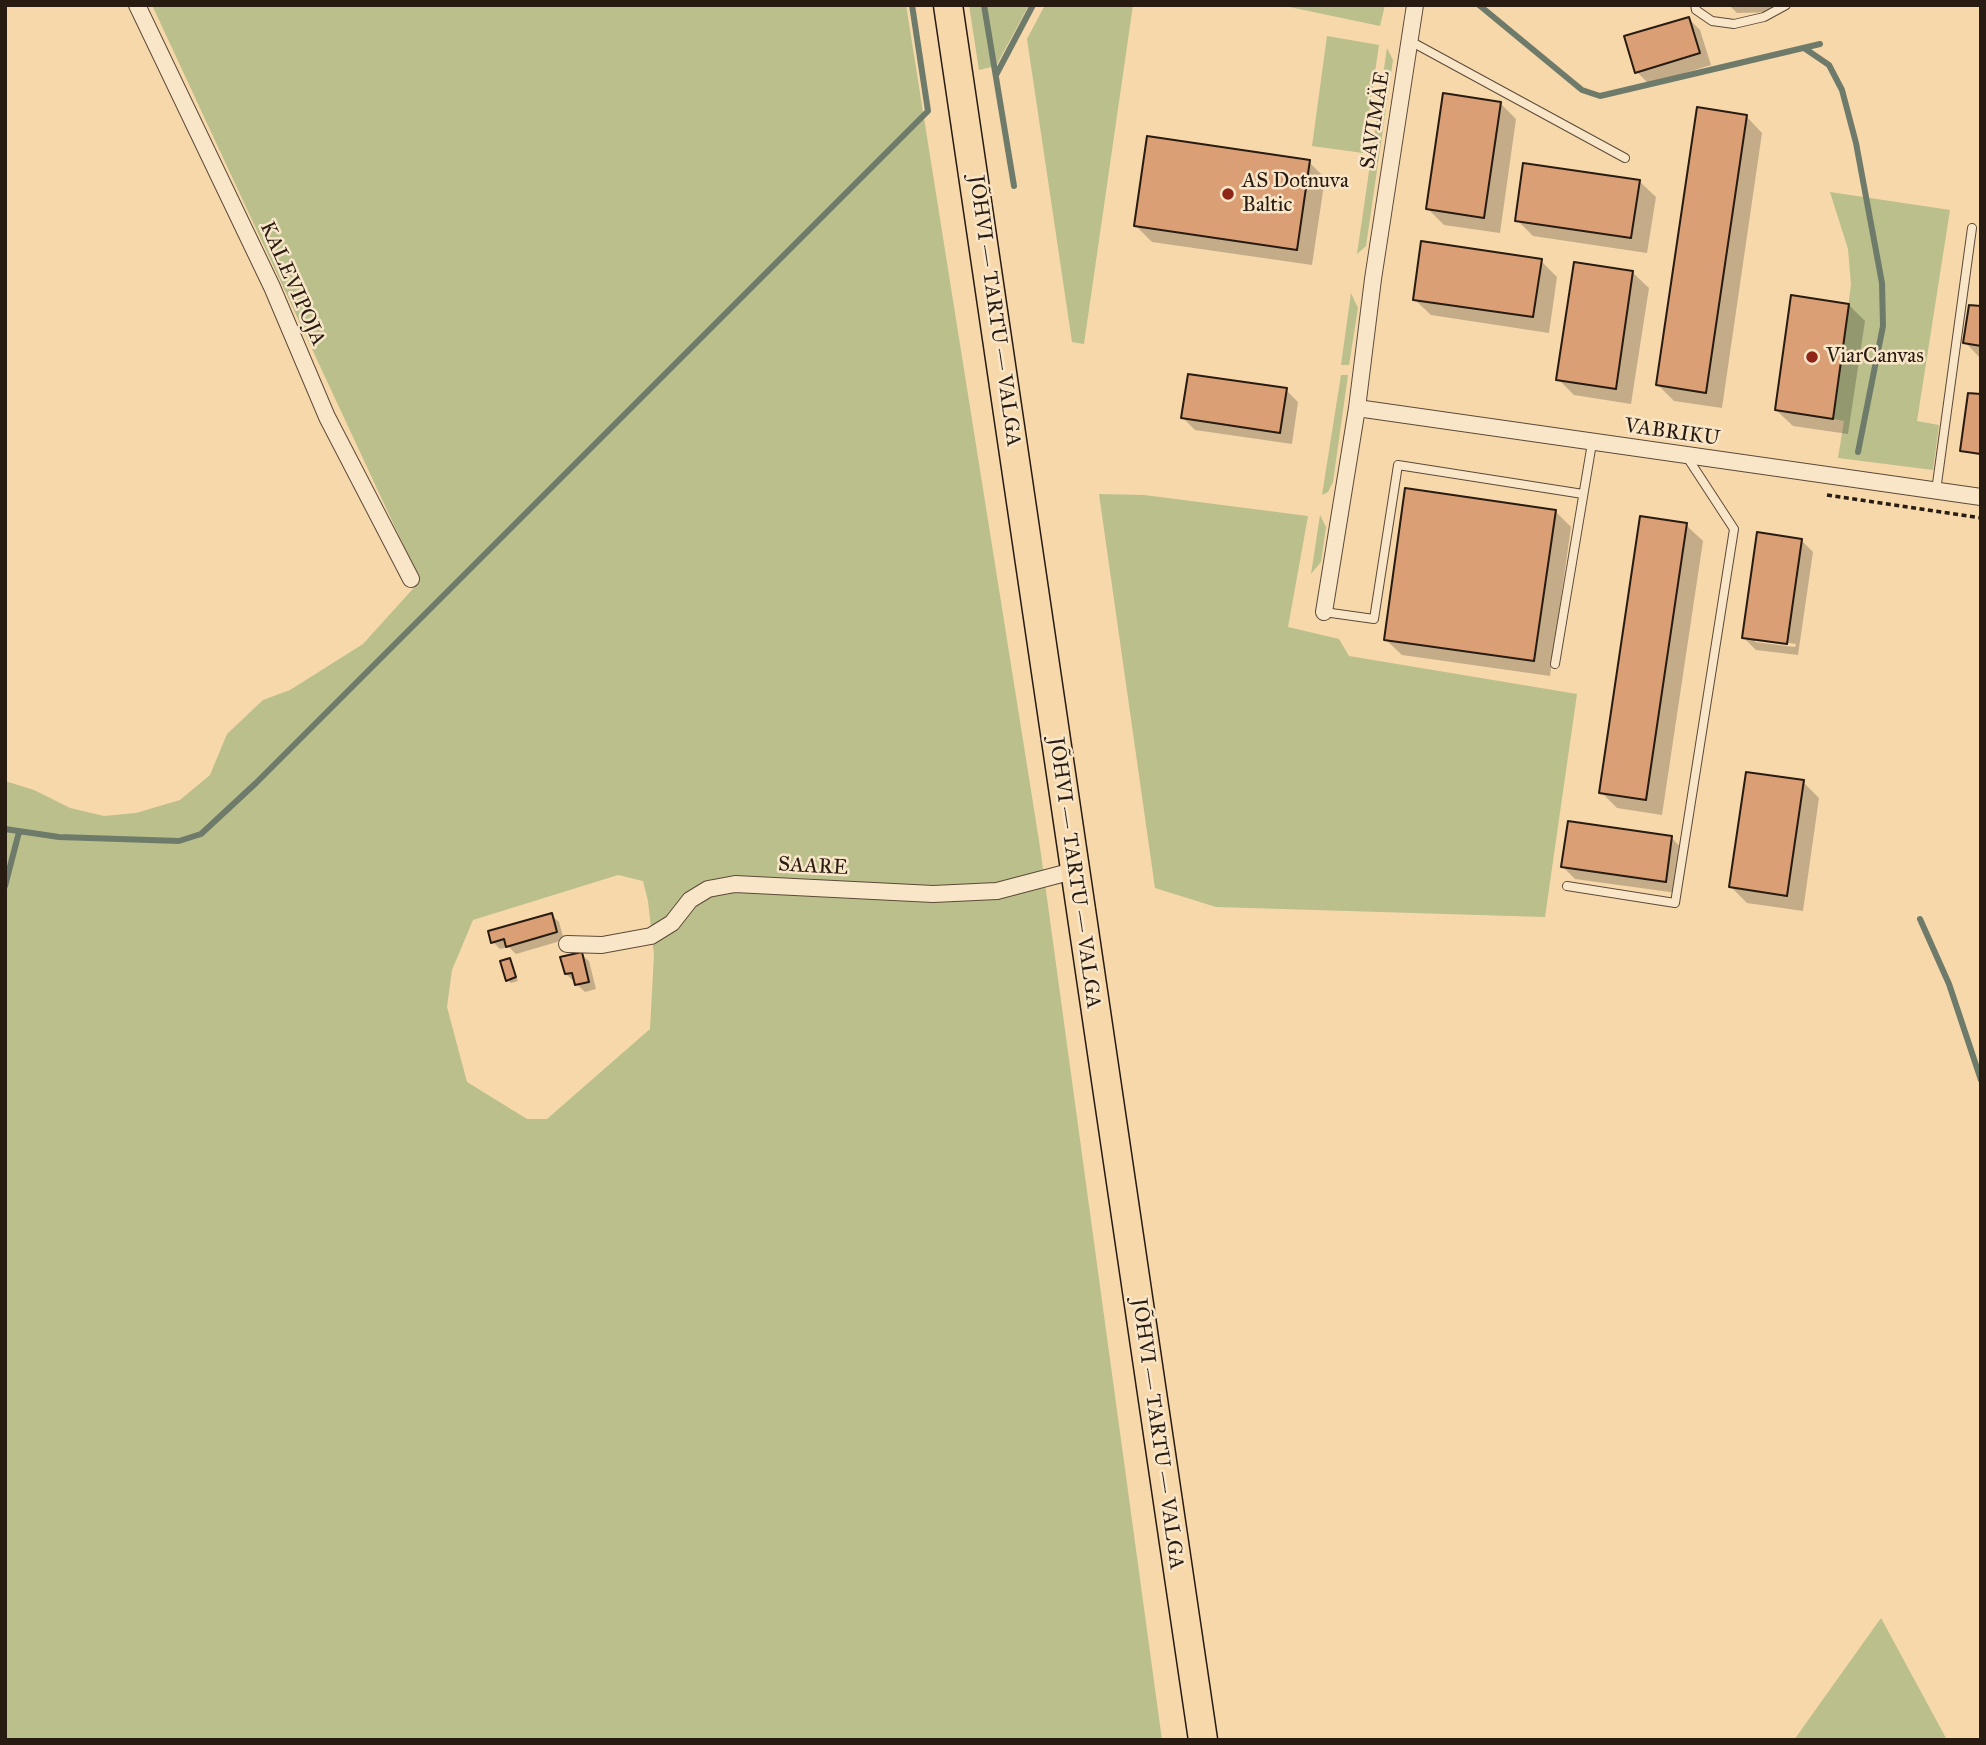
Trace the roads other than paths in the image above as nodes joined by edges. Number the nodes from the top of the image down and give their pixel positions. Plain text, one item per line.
1 (137, 5) edge
2 (948, 5) edge
3 (1415, 5) edge
4 (1695, 5) edge
5 (1786, 5) edge
6 (1410, 41) junction
7 (1625, 158) dead end
8 (1972, 228) dead end
9 (1357, 408) junction
10 (1591, 443) junction
11 (1686, 457) junction
12 (1936, 491) junction
13 (1583, 494) junction
14 (1981, 497) edge
15 (411, 579) dead end
16 (1324, 612) joint
17 (1555, 664) dead end
18 (1073, 871) junction
19 (1567, 886) dead end
20 (567, 944) dead end
21 (1202, 1740) edge

1 - 15 street, KALEVIPOJA
2 - 18 highway, JÕHVI — TARTU — VALGA
3 - 6 street, SAVIMÄE
4 - 5 lane
6 - 7 lane
6 - 9 street, SAVIMÄE
8 - 12 lane
9 - 10 street, VABRIKU
9 - 16 street, SAVIMÄE
10 - 11 street, VABRIKU
10 - 13 lane
11 - 12 street, VABRIKU
11 - 19 lane
12 - 14 street, VABRIKU
13 - 16 lane
13 - 17 lane
18 - 20 street, SAARE
18 - 21 highway, JÕHVI — TARTU — VALGA

